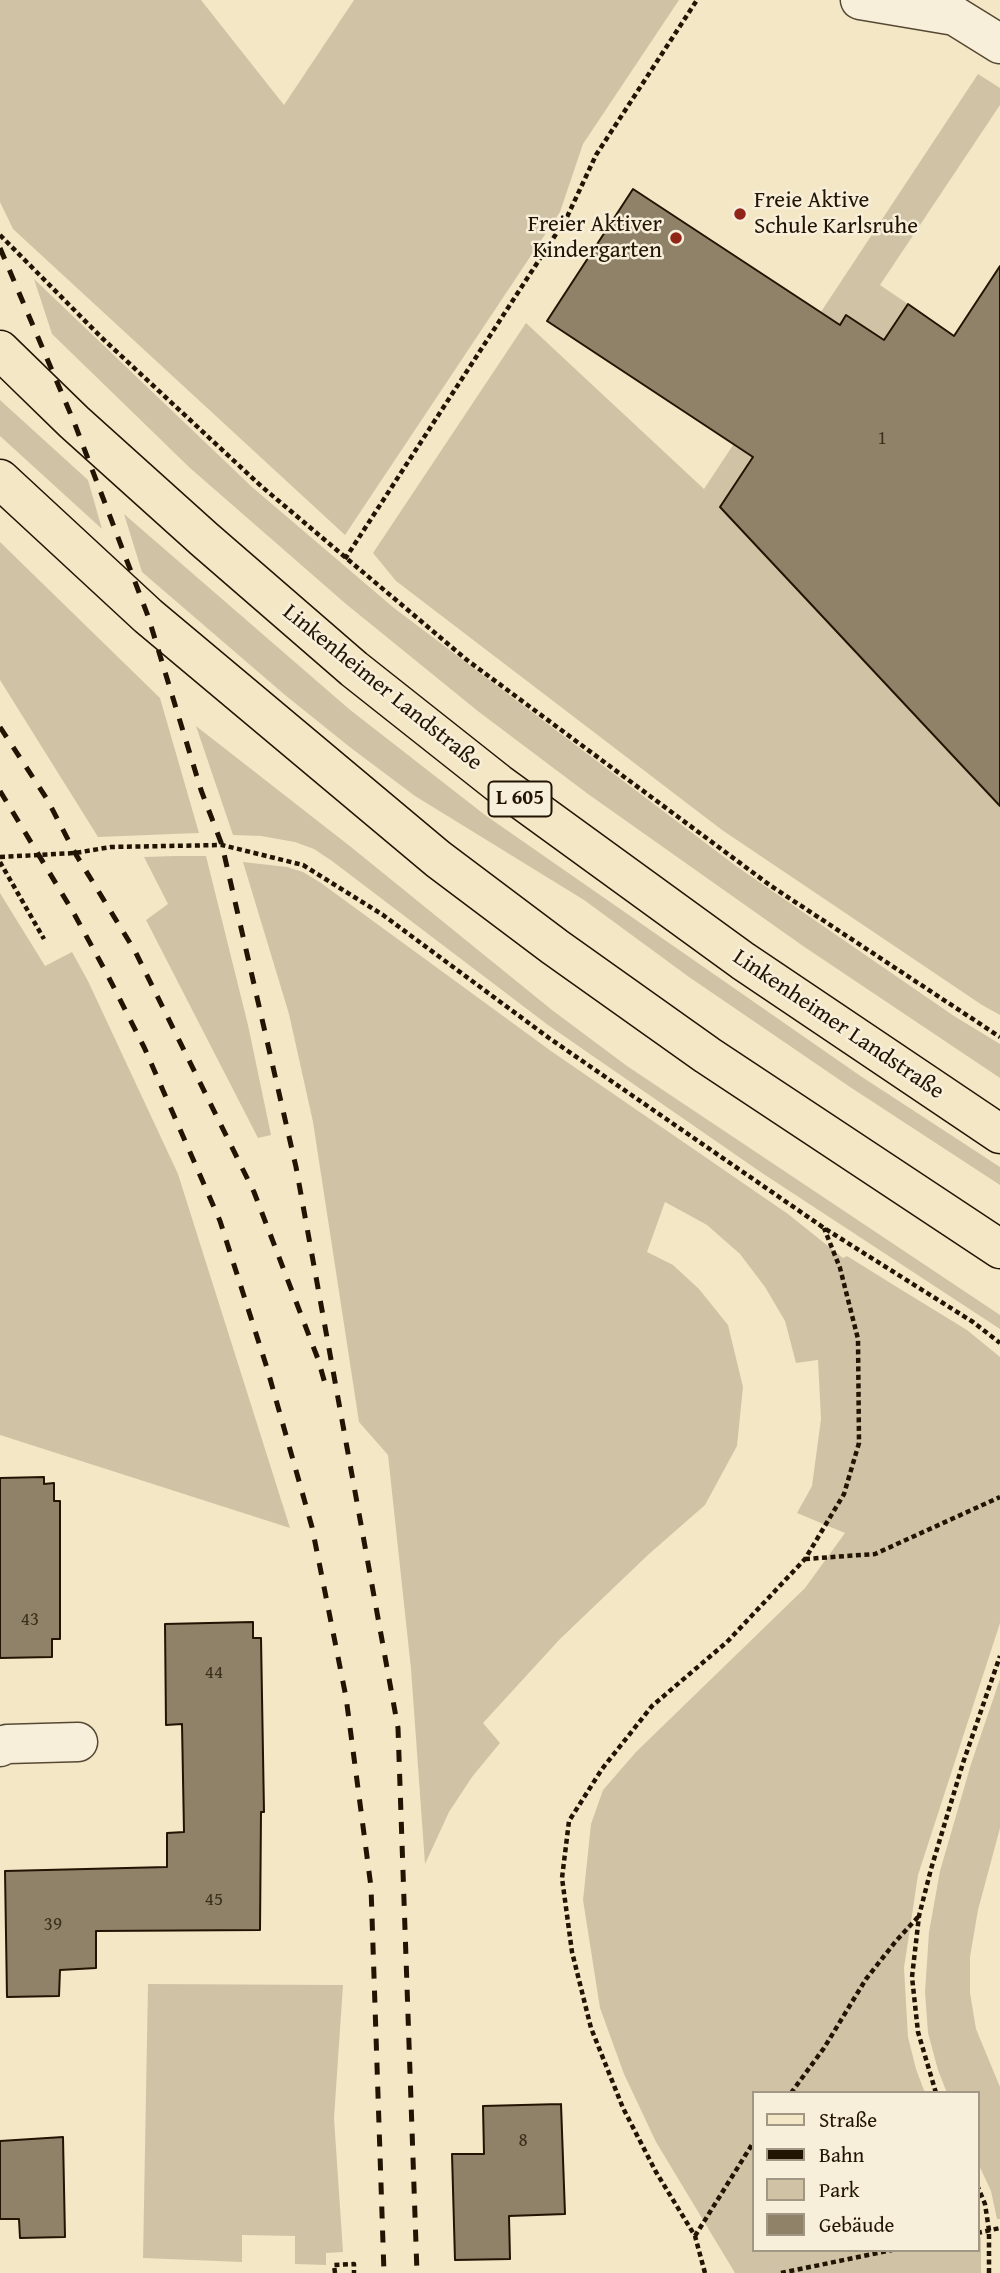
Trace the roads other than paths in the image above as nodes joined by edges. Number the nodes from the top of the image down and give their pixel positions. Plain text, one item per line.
1 (860, 0) edge
2 (1000, 44) edge
3 (0, 350) edge
4 (0, 479) edge
5 (1000, 1134) edge
6 (997, 1250) edge
7 (78, 1742) dead end
8 (0, 1747) edge

1 - 2 street
3 - 5 main road, Linkenheimer Landstraße / L 605
4 - 6 main road
7 - 8 street

